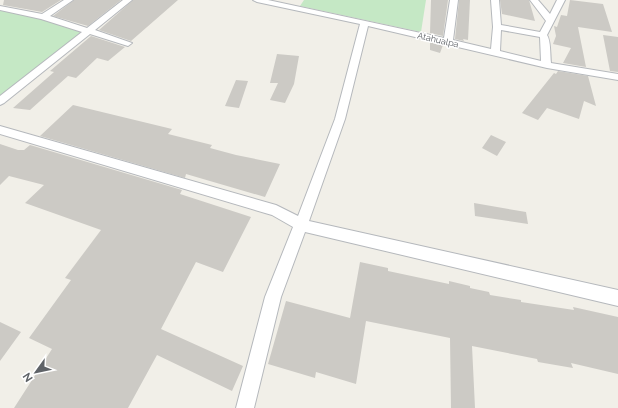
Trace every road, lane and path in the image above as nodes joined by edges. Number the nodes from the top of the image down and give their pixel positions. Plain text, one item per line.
1 (69, 0) edge
2 (128, 0) edge
3 (257, 0) edge
4 (454, 0) edge
5 (495, 0) edge
6 (534, 0) edge
7 (561, 0) edge
8 (0, 8) edge
9 (43, 17) junction
10 (551, 21) junction
11 (365, 23) junction
12 (497, 26) junction
13 (90, 30) junction
14 (544, 34) junction
15 (448, 42) junction
16 (128, 43) dead end
17 (495, 52) junction
18 (547, 65) junction
19 (618, 78) edge
20 (0, 101) edge
21 (0, 130) edge
22 (301, 225) junction
23 (618, 298) edge
24 (245, 408) edge

1 - 9 street
2 - 13 street
3 - 11 street, Atahualpa
4 - 15 street
5 - 12 street
6 - 10 street
7 - 10 street
8 - 9 street
9 - 13 street
10 - 14 street
11 - 15 street, Atahualpa
11 - 22 street
12 - 14 street
12 - 17 street
13 - 16 street
13 - 20 street
14 - 18 street
15 - 17 street, Atahualpa
17 - 18 street, Atahualpa
18 - 19 street, Atahualpa
21 - 22 street
22 - 23 street
22 - 24 street

